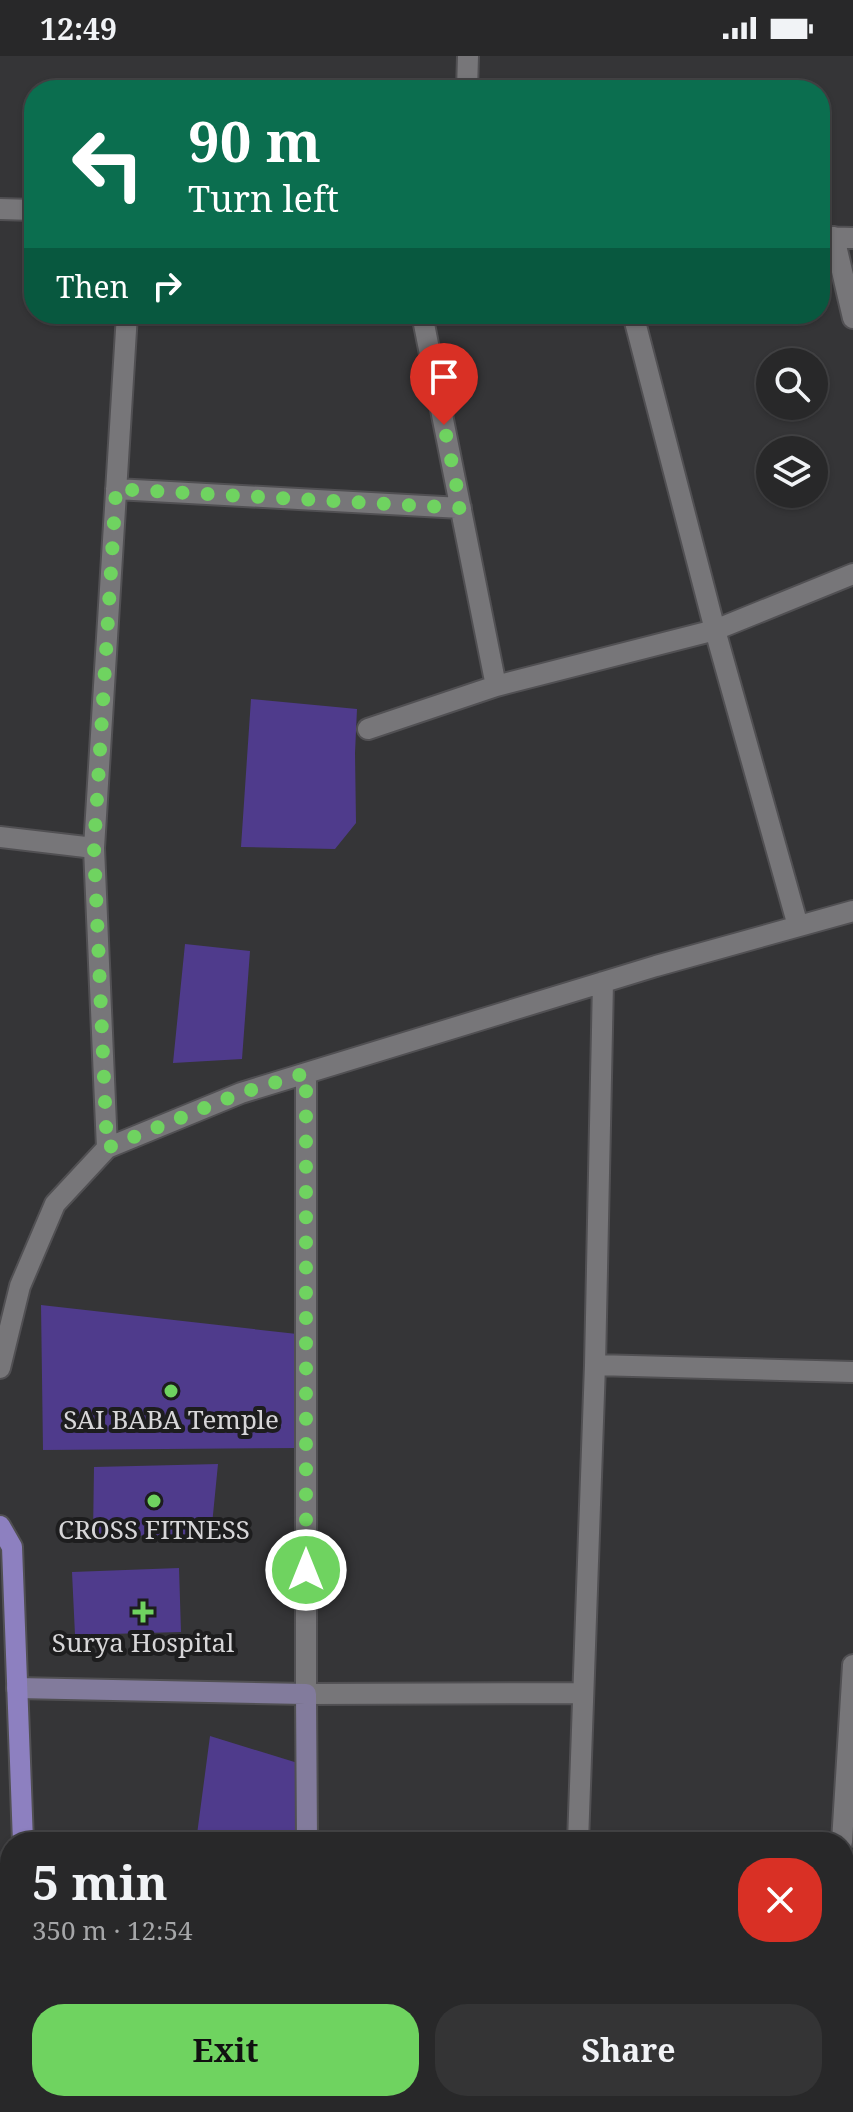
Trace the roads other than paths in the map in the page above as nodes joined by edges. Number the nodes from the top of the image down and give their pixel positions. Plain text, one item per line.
1 (468, 56) edge
2 (467, 80) edge
3 (0, 209) edge
4 (24, 210) edge
5 (836, 237) edge
6 (853, 318) edge
7 (126, 324) edge
8 (424, 324) edge
9 (636, 324) edge
10 (116, 489) junction
11 (461, 508) junction
12 (853, 574) edge
13 (715, 630) junction
14 (496, 686) junction
15 (368, 729) dead end
16 (0, 837) edge
17 (94, 848) junction
18 (853, 911) edge
19 (798, 926) junction
20 (603, 982) junction
21 (306, 1073) junction
22 (107, 1148) junction
23 (595, 1365) junction
24 (0, 1368) edge
25 (853, 1372) edge
26 (0, 1526) edge
27 (853, 1665) edge
28 (17, 1688) junction
29 (583, 1693) junction
30 (306, 1694) junction
31 (23, 1832) edge
32 (307, 1832) edge
33 (578, 1832) edge
34 (843, 1832) edge

1 - 2 street
3 - 4 street
5 - 6 street
7 - 10 street
8 - 11 street
9 - 13 street
10 - 11 street
10 - 17 street
11 - 14 street
12 - 13 street
13 - 14 street
13 - 19 street
14 - 15 street
16 - 17 street
17 - 22 street
18 - 19 street
19 - 20 street
20 - 21 street
20 - 23 street
21 - 22 street
21 - 30 street
22 - 24 street
23 - 25 street
23 - 29 street
26 - 28 main road
27 - 34 street
28 - 30 street
28 - 31 main road
29 - 30 street
29 - 33 street
30 - 32 street

